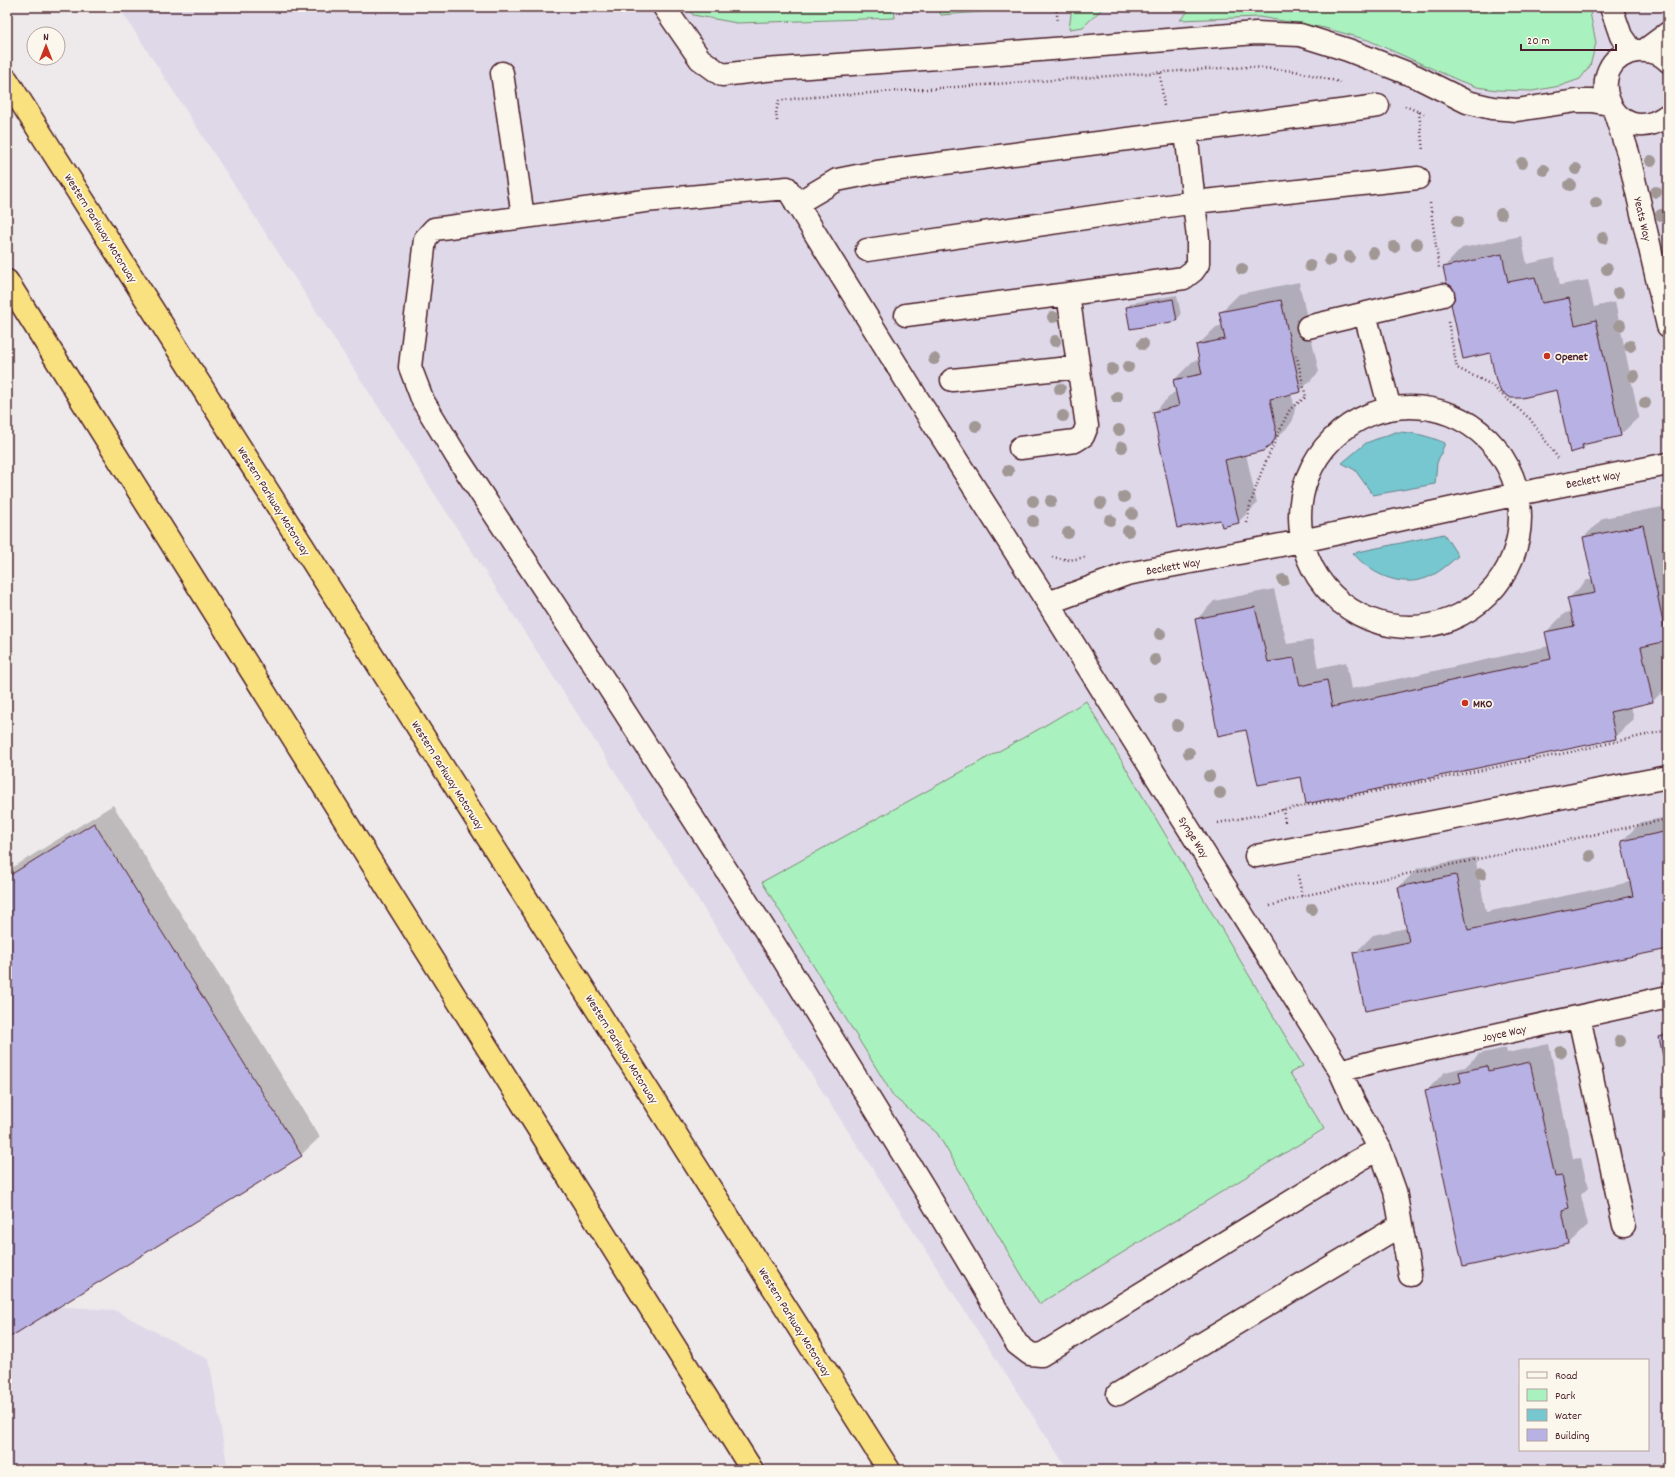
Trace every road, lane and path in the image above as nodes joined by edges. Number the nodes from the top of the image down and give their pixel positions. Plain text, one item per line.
1 (664, 7) edge
2 (1611, 7) edge
3 (1668, 33) edge
4 (1638, 51) junction
5 (1668, 61) edge
6 (502, 73) dead end
7 (7, 80) edge
8 (1345, 83) dead end
9 (1388, 104) joint
10 (1612, 108) junction
11 (1419, 112) junction
12 (1668, 114) edge
13 (1426, 115) dead end
14 (777, 121) dead end
15 (1186, 132) junction
16 (1423, 155) dead end
17 (1418, 178) dead end
18 (1429, 200) dead end
19 (1195, 202) junction
20 (796, 204) junction
21 (523, 217) junction
22 (867, 250) dead end
23 (7, 281) edge
24 (1068, 294) junction
25 (1442, 295) junction
26 (906, 314) dead end
27 (1365, 314) junction
28 (1668, 326) edge
29 (1308, 327) dead end
30 (1296, 353) dead end
31 (1079, 367) junction
32 (952, 380) dead end
33 (1390, 409) junction
34 (1020, 448) dead end
35 (1563, 460) dead end
36 (1668, 464) edge
37 (1518, 494) junction
38 (1246, 525) dead end
39 (1302, 541) junction
40 (1048, 603) junction
41 (1668, 730) edge
42 (1668, 777) edge
43 (1668, 819) edge
44 (1216, 823) dead end
45 (1256, 856) dead end
46 (1268, 906) dead end
47 (1668, 997) edge
48 (1578, 1017) junction
49 (1340, 1071) junction
50 (1380, 1149) junction
51 (1401, 1225) junction
52 (1624, 1225) dead end
53 (1410, 1275) dead end
54 (1118, 1394) dead end
55 (752, 1470) edge
56 (889, 1470) edge

1 - 10 street
2 - 4 street
3 - 4 street, Yeats Way
4 - 5 street
4 - 10 street, Yeats Way
6 - 21 street
7 - 56 highway, Western Parkway Motorway
8 - 14 path
9 - 11 path
9 - 15 street
10 - 12 street
10 - 28 street, Yeats Way
11 - 13 path
11 - 16 path
15 - 19 street
15 - 20 street
17 - 19 street
18 - 25 path
19 - 22 street
19 - 24 street
20 - 21 street, Synge Way
20 - 40 street, Synge Way
21 - 50 street
23 - 55 highway
24 - 26 street
24 - 31 street
25 - 27 street
25 - 35 path
27 - 29 street
27 - 33 street
30 - 38 path
31 - 32 street
31 - 34 street
33 - 37 street
33 - 39 street
36 - 37 street, Beckett Way
37 - 39 street, Beckett Way
37 - 39 street
39 - 40 street, Beckett Way
40 - 49 street, Synge Way
41 - 44 path
42 - 45 street
43 - 46 path
47 - 48 street, Joyce Way
48 - 49 street, Joyce Way
48 - 52 street
49 - 50 street, Synge Way
50 - 51 street, Synge Way
51 - 53 street, Synge Way
51 - 54 street

